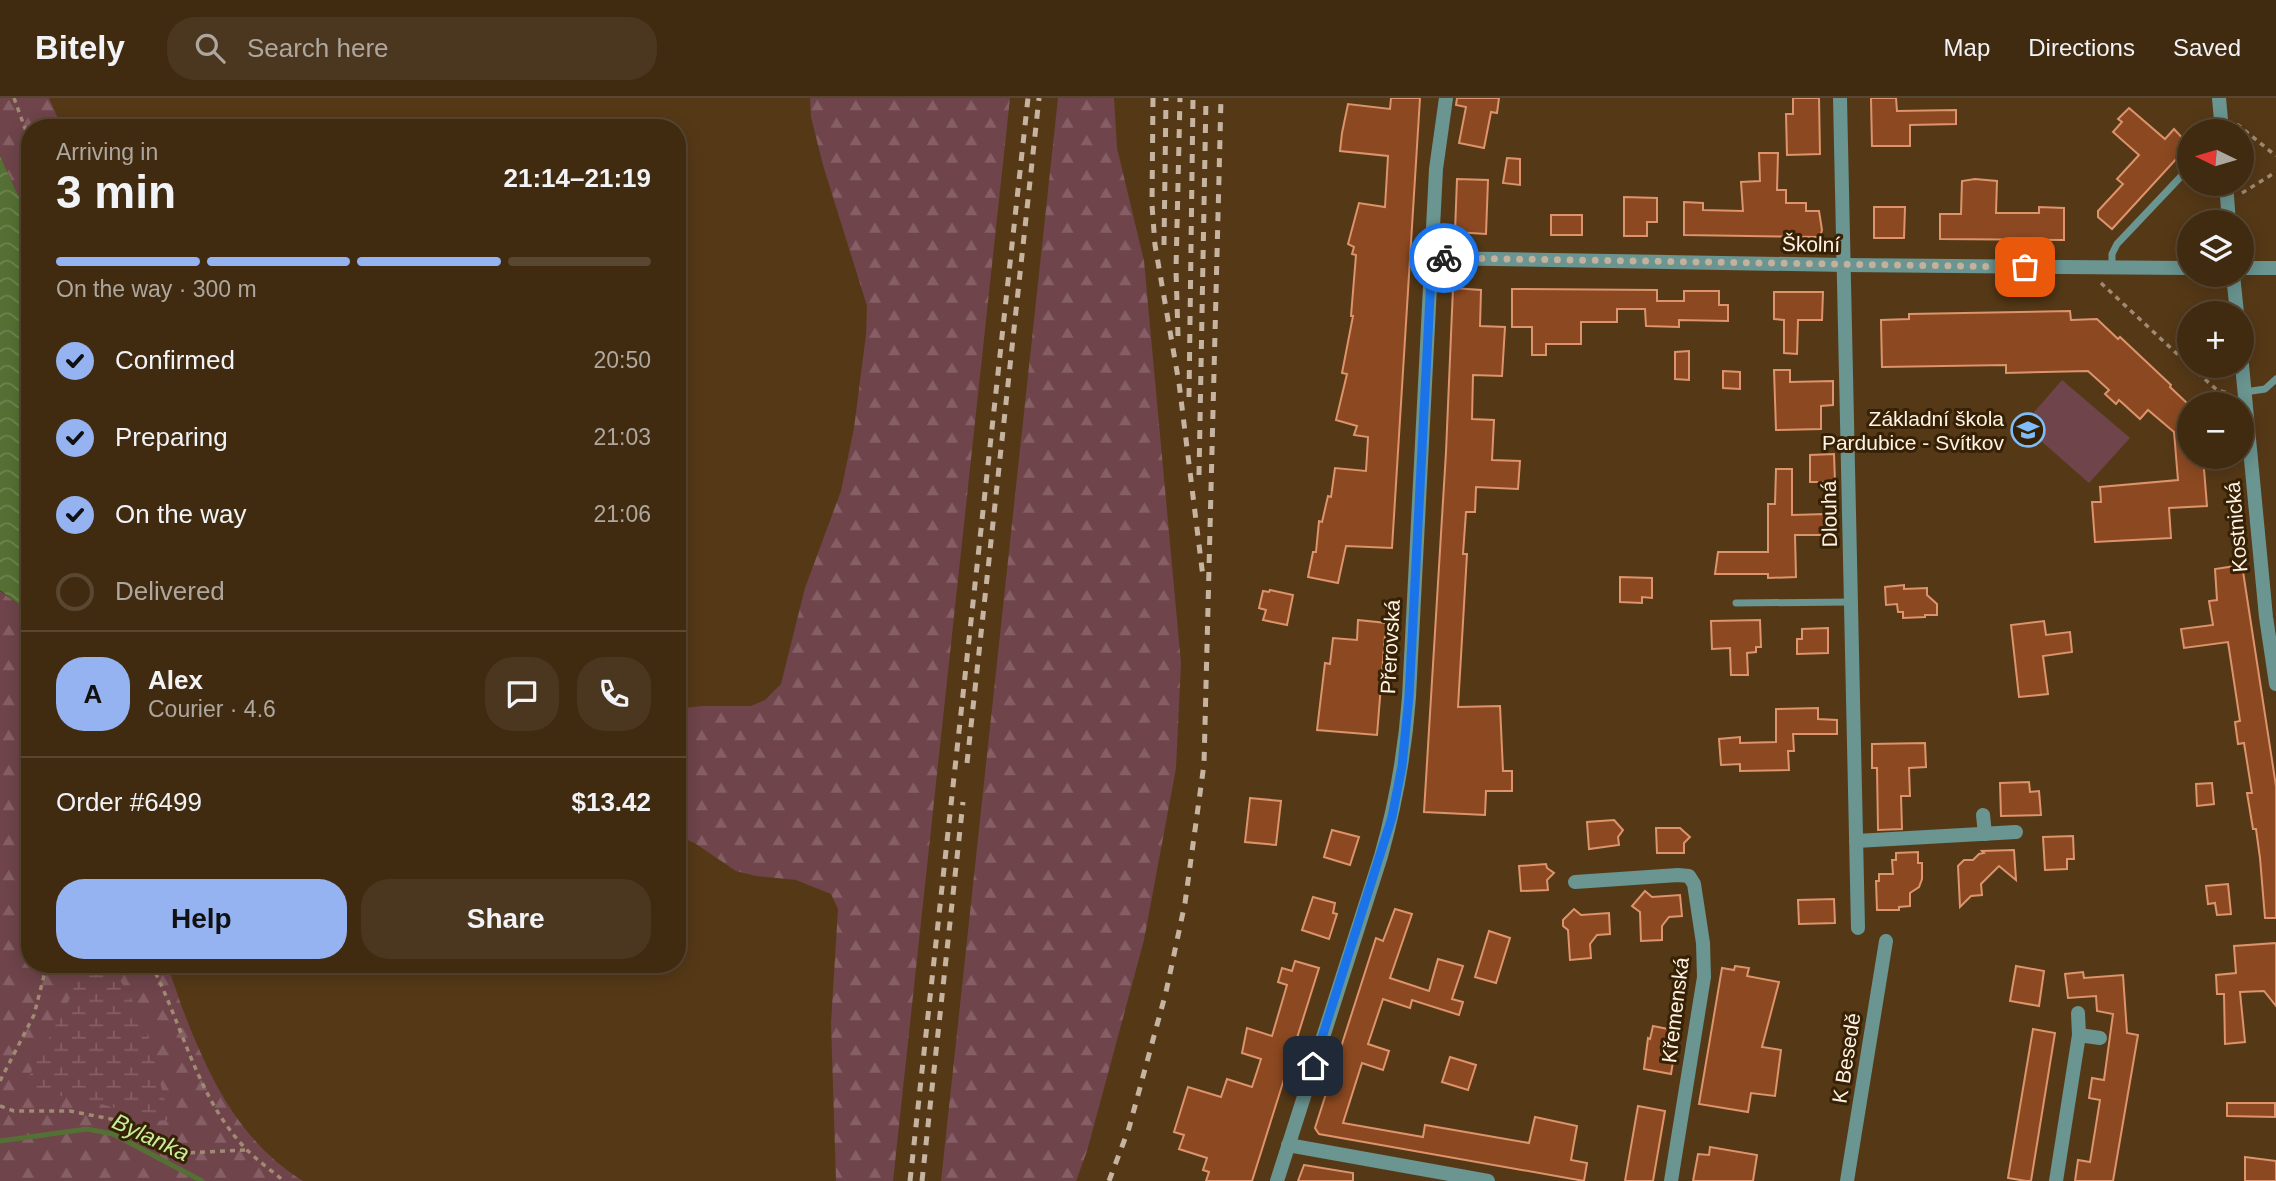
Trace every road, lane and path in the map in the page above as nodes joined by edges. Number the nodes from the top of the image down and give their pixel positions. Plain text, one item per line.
1 (14, 98) edge
2 (1446, 98) edge
3 (1840, 98) edge
4 (2219, 98) edge
5 (22, 119) edge
6 (2220, 119) edge
7 (2254, 138) edge
8 (2276, 156) edge
9 (2276, 172) edge
10 (2177, 181) edge
11 (2227, 196) edge
12 (2227, 203) junction
13 (2228, 210) edge
14 (1432, 258) junction
15 (1845, 265) junction
16 (2106, 267) junction
17 (2177, 268) edge
18 (2254, 268) edge
19 (2276, 268) edge
20 (2177, 353) edge
21 (2204, 378) edge
22 (2243, 378) edge
23 (2276, 379) edge
24 (2223, 392) edge
25 (2244, 392) joint
26 (2253, 469) edge
27 (1852, 602) junction
28 (1736, 603) dead end
29 (2271, 617) edge
30 (2276, 684) edge
31 (1983, 815) dead end
32 (2015, 832) dead end
33 (1985, 834) junction
34 (1856, 841) junction
35 (1575, 882) dead end
36 (1858, 928) dead end
37 (1886, 941) dead end
38 (45, 973) edge
39 (156, 973) edge
40 (2078, 1013) dead end
41 (2079, 1035) junction
42 (2100, 1038) dead end
43 (0, 1081) edge
44 (0, 1106) edge
45 (1288, 1145) junction
46 (247, 1150) junction
47 (284, 1181) edge
48 (1276, 1181) edge
49 (1488, 1181) edge
50 (1671, 1181) edge
51 (1847, 1181) edge
52 (2056, 1181) edge

1 - 5 path
2 - 14 street, Přerovská
3 - 15 street, Dlouhá
4 - 6 street
7 - 8 path
9 - 12 path
10 - 16 lane
11 - 12 street
12 - 13 street
14 - 15 street, Školní
14 - 45 street, Přerovská
15 - 16 street, Školní
15 - 27 street, Dlouhá
16 - 17 street, Školní
16 - 20 path
18 - 19 street
21 - 24 path
22 - 25 street, Kostnická
23 - 25 lane
26 - 29 street, Kostnická
27 - 28 lane
27 - 34 street, Dlouhá
29 - 30 street, Kostnická
31 - 33 street
32 - 33 street
33 - 34 street
34 - 36 street, Dlouhá
35 - 50 street, Křemenská
37 - 51 street, K Besedě
38 - 43 path
39 - 46 path
40 - 41 street
41 - 42 street
41 - 52 street
44 - 46 path
45 - 48 street, Přerovská
45 - 49 street
46 - 47 path

